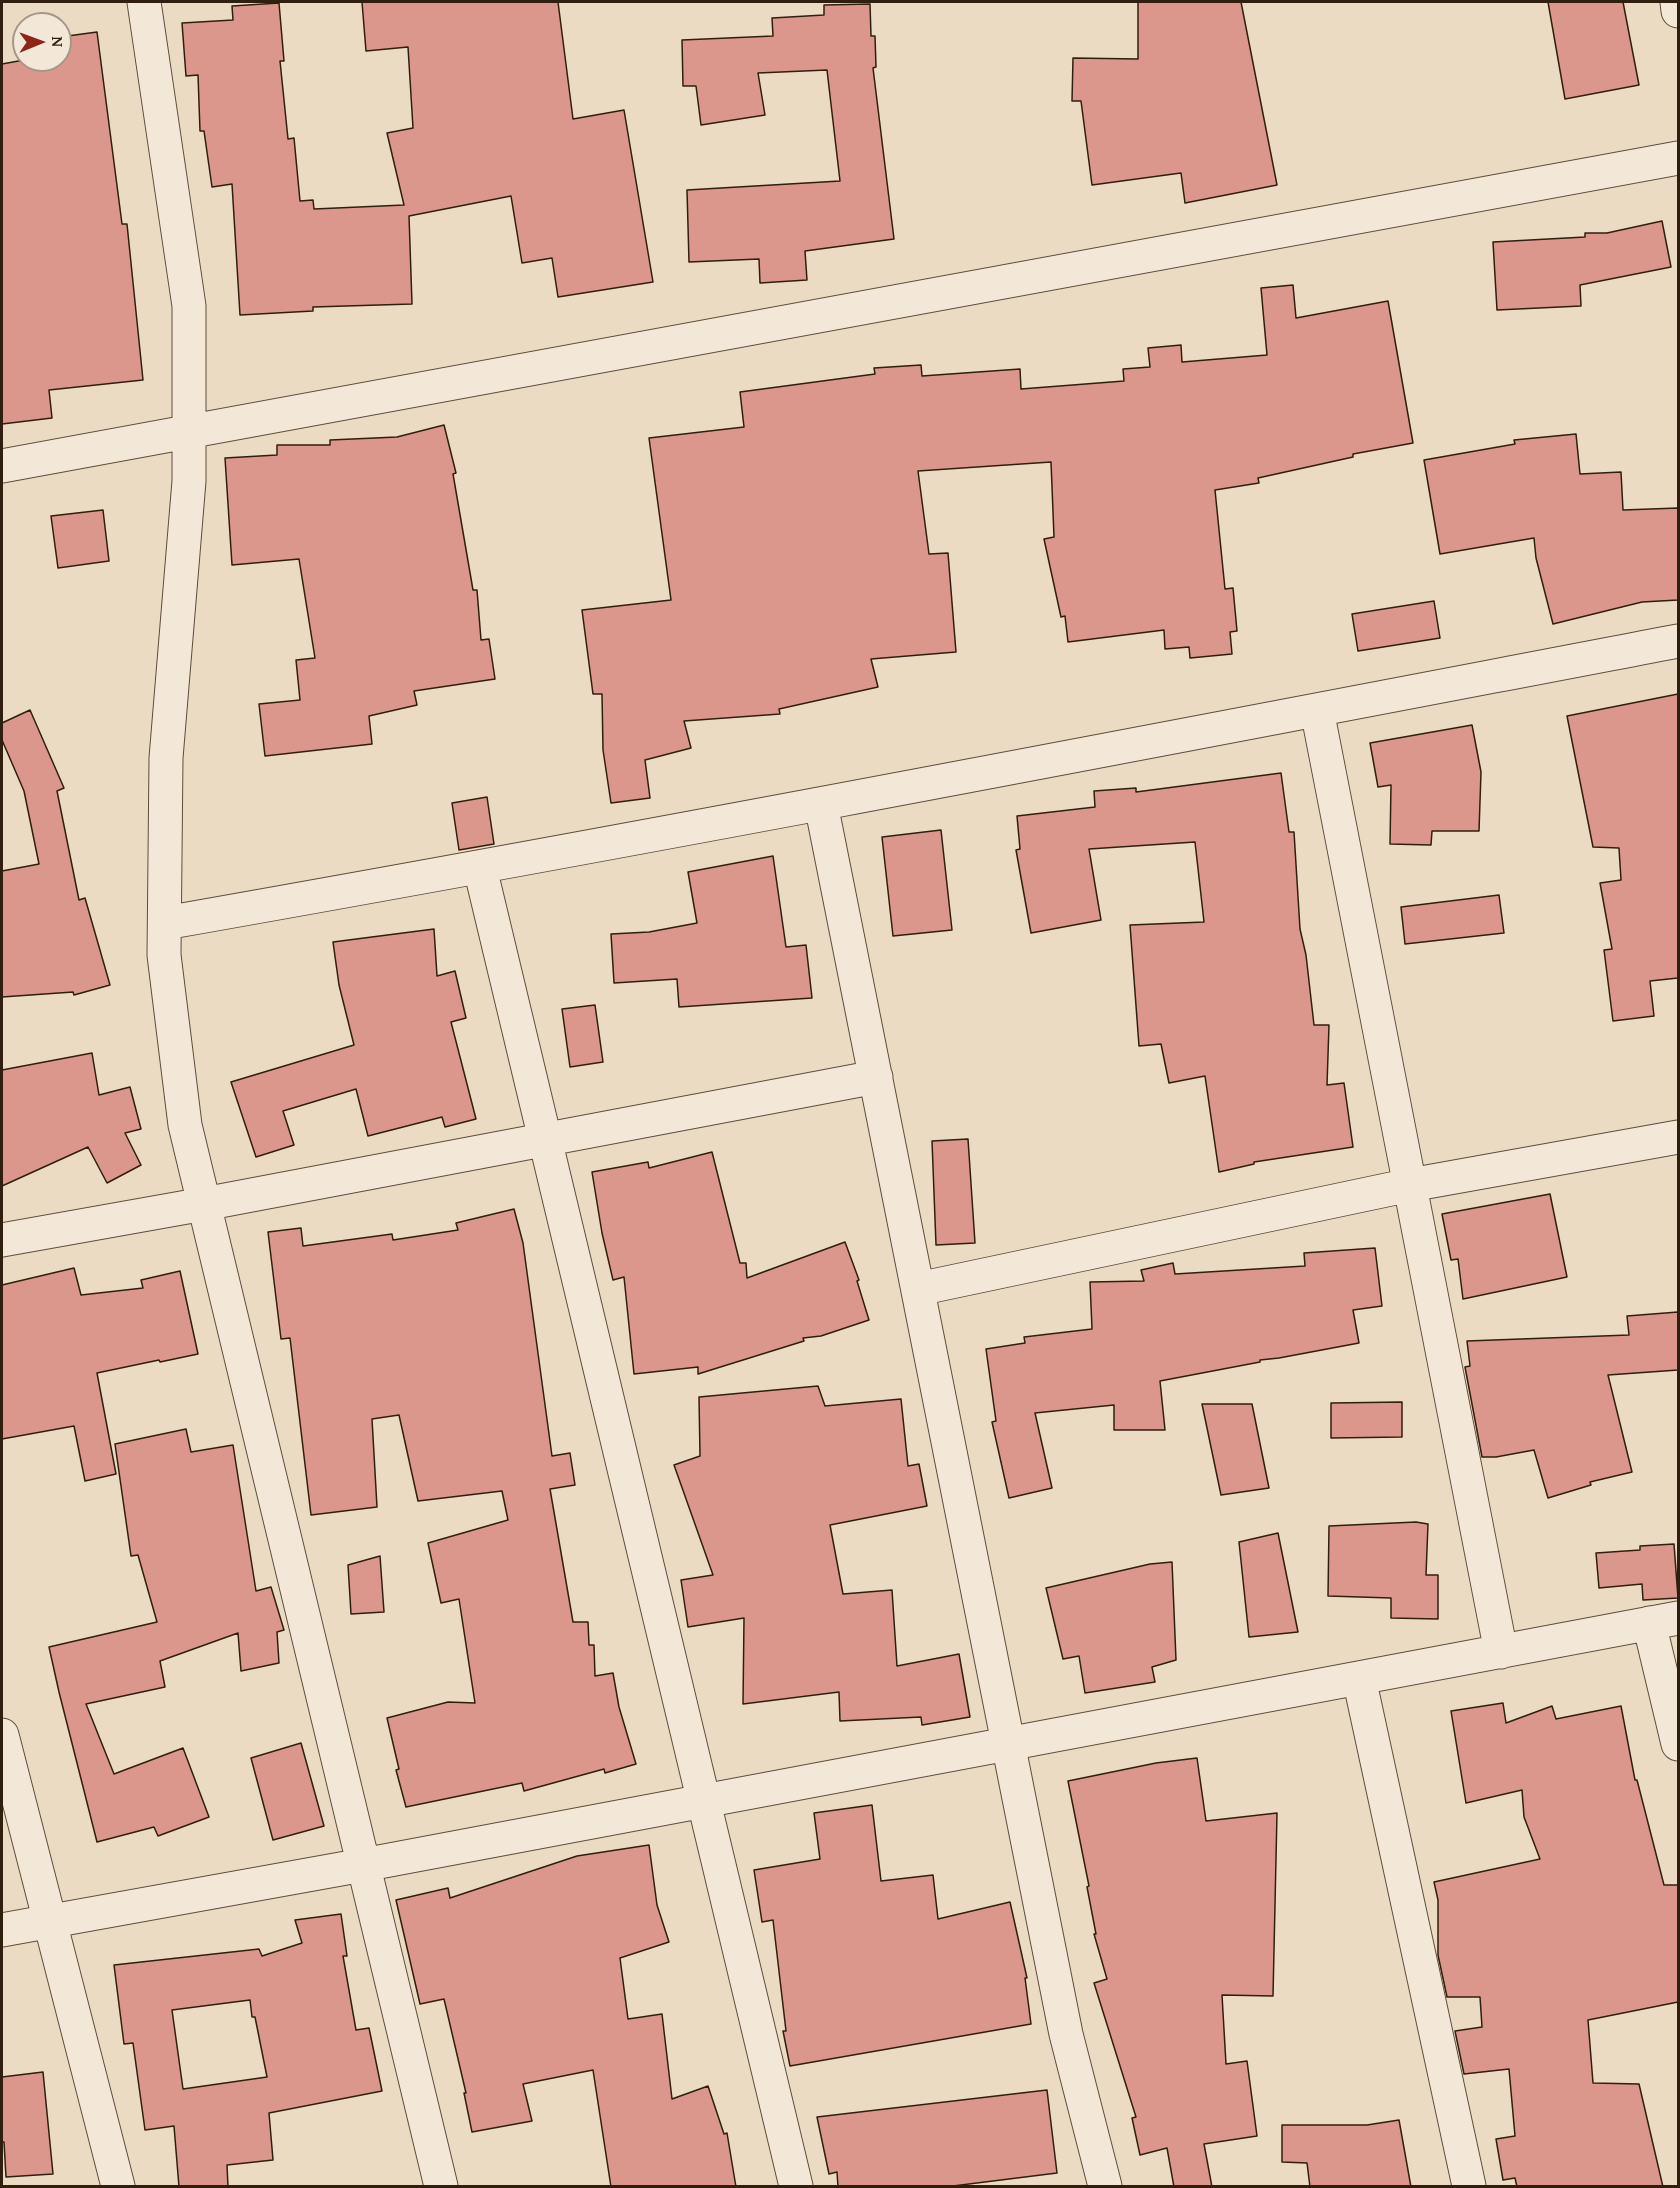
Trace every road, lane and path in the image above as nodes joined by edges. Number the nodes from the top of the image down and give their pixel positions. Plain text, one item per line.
1 (144, 2) edge
2 (1677, 2) edge
3 (1678, 11) edge
4 (1678, 158) edge
5 (189, 430) junction
6 (2, 466) edge
7 (1678, 641) edge
8 (1317, 710) junction
9 (821, 804) junction
10 (480, 868) junction
11 (165, 923) junction
12 (876, 1077) junction
13 (1678, 1137) edge
14 (545, 1140) junction
15 (1410, 1185) junction
16 (204, 1204) junction
17 (2, 1240) edge
18 (918, 1289) junction
19 (1664, 1621) edge
20 (1501, 1652) junction
21 (1359, 1678) junction
22 (2, 1735) edge
23 (1009, 1744) junction
24 (1678, 1744) edge
25 (704, 1801) junction
26 (363, 1865) junction
27 (50, 1921) junction
28 (2, 1930) edge
29 (118, 2187) edge
30 (441, 2187) edge
31 (796, 2187) edge
32 (1105, 2187) edge
33 (1469, 2187) edge

1 - 5 street
2 - 3 street
4 - 5 street
5 - 6 street
5 - 11 street
7 - 8 street
8 - 9 street
8 - 15 street
9 - 10 street
9 - 12 street
10 - 11 street
10 - 14 street
11 - 16 street
12 - 14 street
12 - 18 street
13 - 15 street
14 - 16 street
14 - 25 street
15 - 18 street
15 - 20 street
16 - 17 street
16 - 26 street
18 - 23 street
19 - 20 street
19 - 24 street
20 - 21 street
21 - 23 street
21 - 33 street
22 - 27 street
23 - 25 street
23 - 32 street
25 - 26 street
25 - 31 street
26 - 27 street
26 - 30 street
27 - 28 street
27 - 29 street

